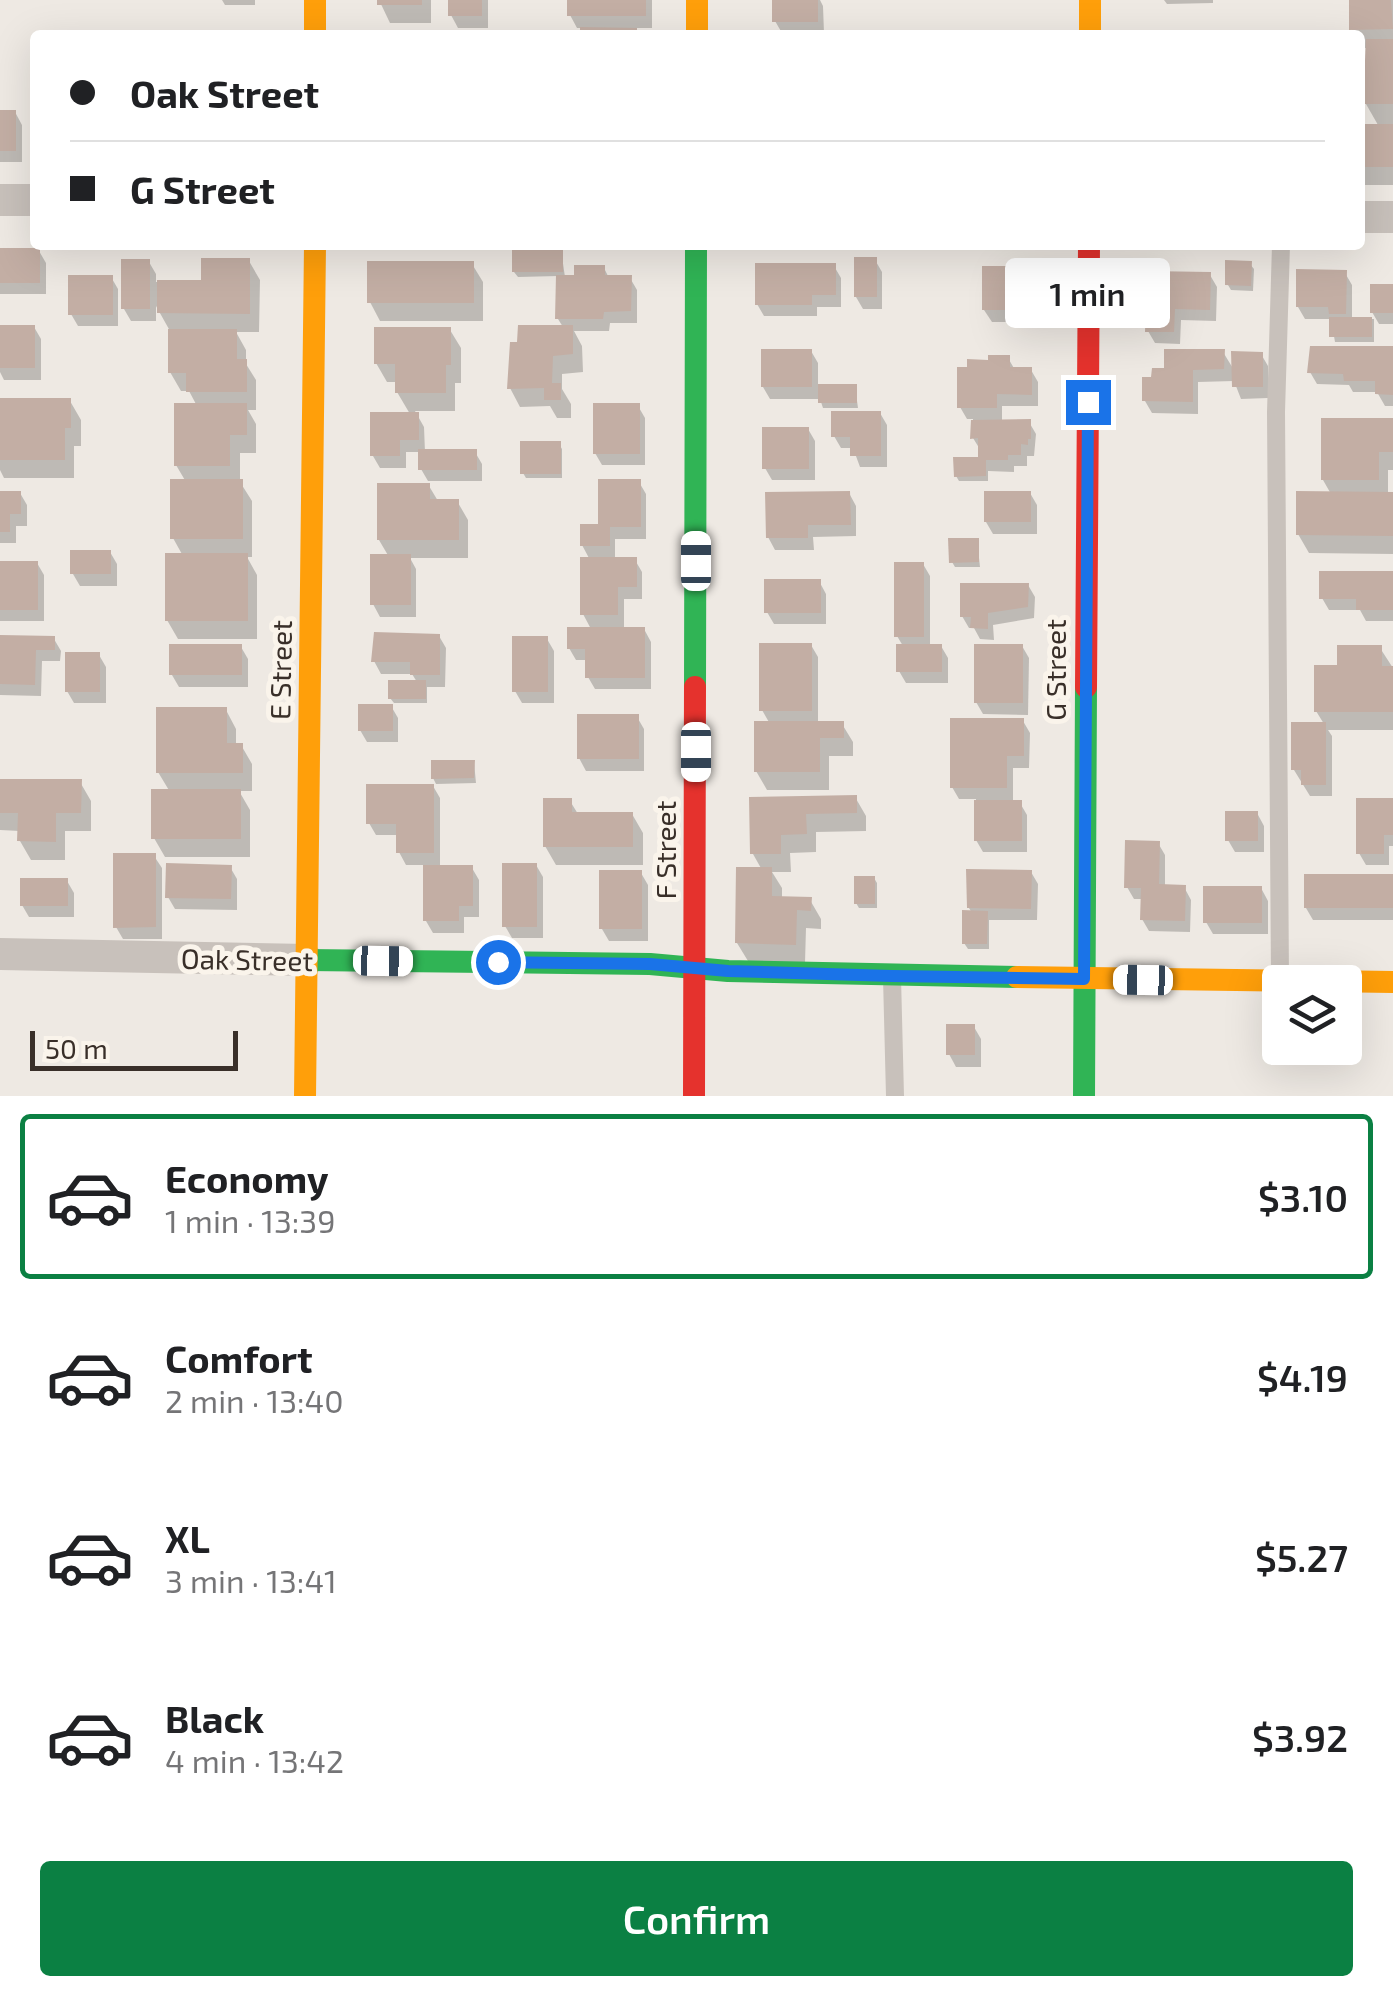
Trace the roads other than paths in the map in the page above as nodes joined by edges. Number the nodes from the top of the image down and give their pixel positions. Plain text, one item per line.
1 (315, 0) edge
2 (697, 0) edge
3 (1090, 0) edge
4 (315, 30) edge
5 (696, 30) edge
6 (1090, 30) edge
7 (0, 200) edge
8 (30, 200) edge
9 (1365, 217) edge
10 (1393, 218) edge
11 (315, 250) edge
12 (696, 250) edge
13 (1088, 250) edge
14 (1281, 250) edge
15 (0, 954) edge
16 (307, 960) junction
17 (1280, 965) edge
18 (695, 968) junction
19 (892, 976) junction
20 (1084, 979) junction
21 (1262, 981) edge
22 (1362, 982) edge
23 (1393, 982) edge
24 (305, 1096) edge
25 (694, 1096) edge
26 (895, 1096) edge
27 (1084, 1096) edge

1 - 4 street
2 - 5 street
3 - 6 street
7 - 8 street
9 - 10 street
11 - 16 street, E Street
12 - 18 street, F Street
13 - 20 street, G Street
14 - 17 lane
15 - 16 street, Oak Street
16 - 18 street, Oak Street
16 - 24 street, E Street
18 - 19 street, Oak Street
18 - 25 street, F Street
19 - 20 street, Oak Street
19 - 26 lane
20 - 21 street, Oak Street
20 - 27 street, G Street
22 - 23 street, Oak Street

